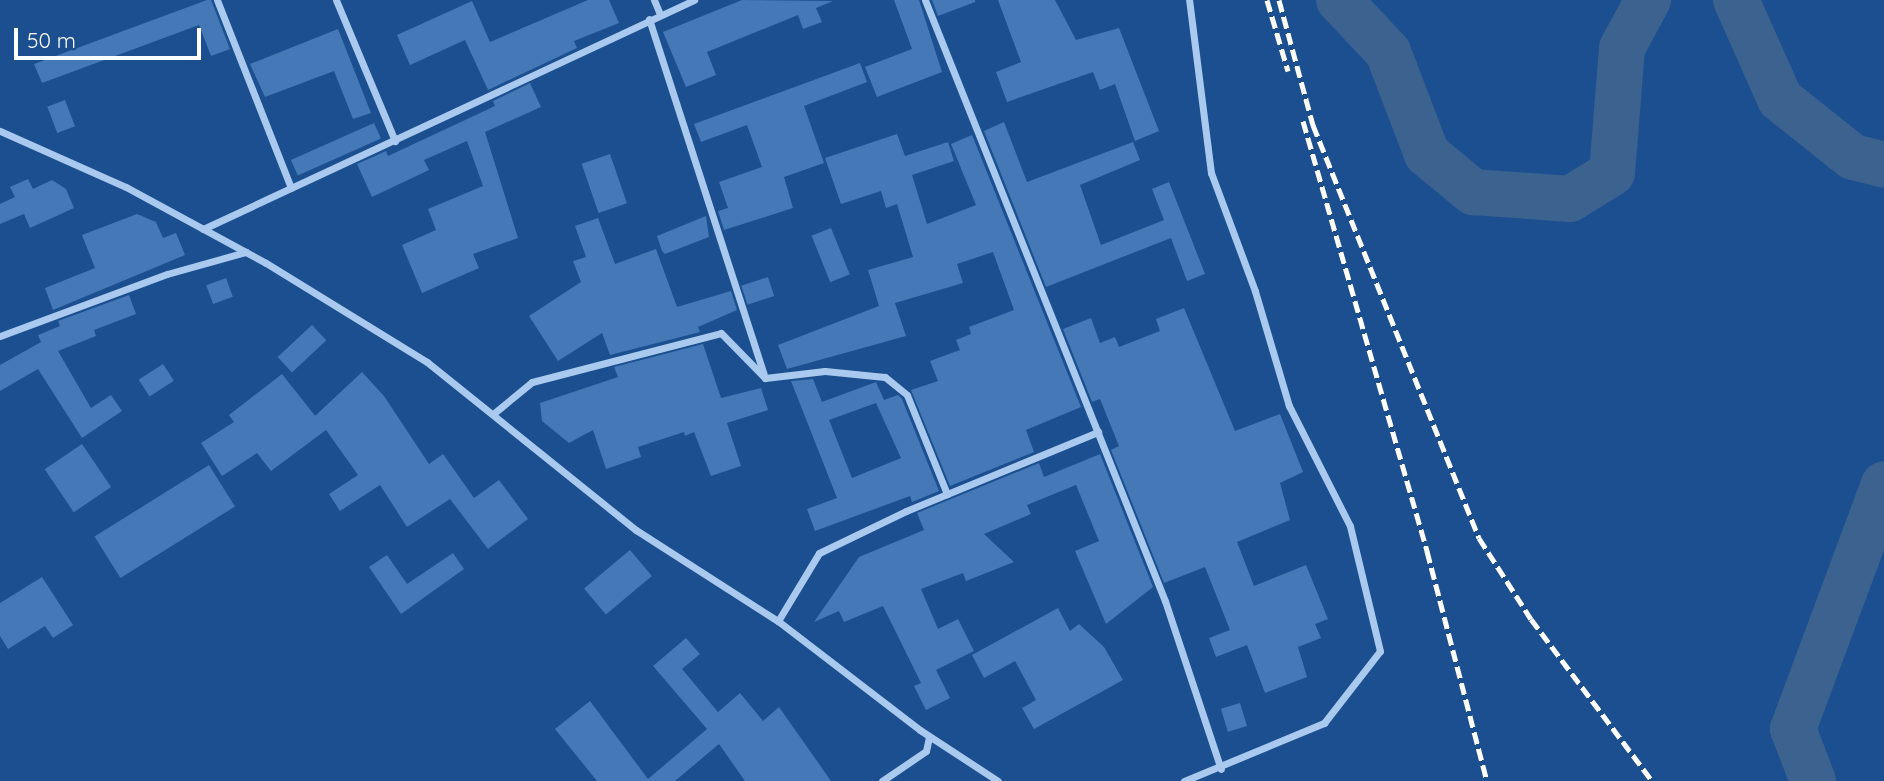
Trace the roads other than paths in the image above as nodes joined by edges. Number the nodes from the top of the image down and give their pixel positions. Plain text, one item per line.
1 (217, 0) edge
2 (336, 0) edge
3 (654, 0) edge
4 (694, 0) edge
5 (925, 0) edge
6 (1189, 0) edge
7 (660, 14) junction
8 (649, 19) junction
9 (0, 131) edge
10 (395, 141) junction
11 (291, 188) junction
12 (203, 229) junction
13 (246, 252) junction
14 (0, 336) edge
15 (765, 378) junction
16 (493, 414) junction
17 (1098, 432) junction
18 (947, 494) junction
19 (778, 621) junction
20 (929, 737) junction
21 (1221, 769) junction
22 (882, 781) edge
23 (998, 781) edge
24 (1184, 781) edge

1 - 11 street
2 - 10 street
3 - 7 street
4 - 7 street
5 - 17 street
6 - 21 street
7 - 8 street
8 - 10 street
8 - 15 street
9 - 12 street
10 - 11 street
11 - 12 street
12 - 13 street
13 - 14 street
13 - 16 street
15 - 16 street
15 - 18 street
16 - 19 street
17 - 18 street
17 - 21 street
18 - 19 street
19 - 20 street
20 - 22 street
20 - 23 street
21 - 24 street

